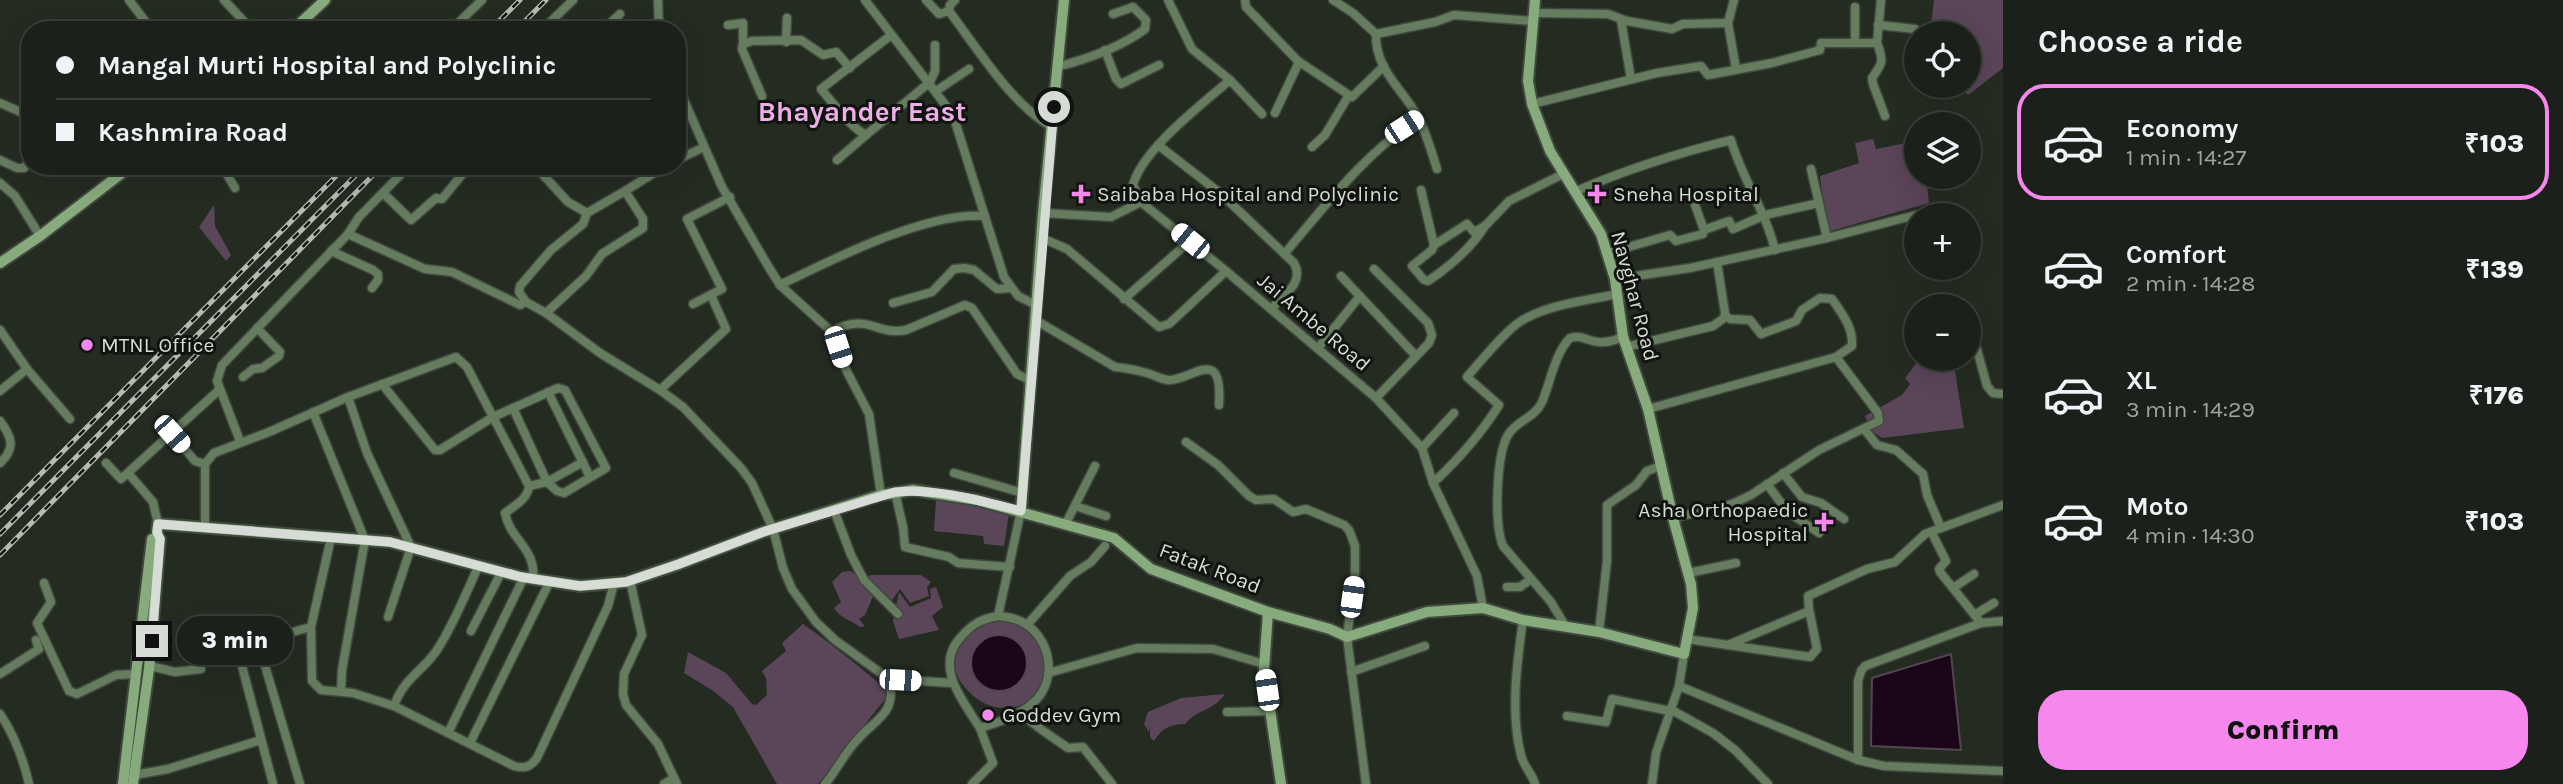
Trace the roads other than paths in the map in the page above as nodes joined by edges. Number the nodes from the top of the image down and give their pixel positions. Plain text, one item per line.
1 (129, 0) edge
2 (224, 0) edge
3 (325, 0) edge
4 (482, 0) edge
5 (573, 0) edge
6 (658, 0) edge
7 (865, 0) edge
8 (926, 0) edge
9 (955, 0) edge
10 (1064, 0) edge
11 (1168, 0) edge
12 (1245, 0) edge
13 (1333, 0) edge
14 (1535, 0) edge
15 (1734, 0) edge
16 (1881, 0) edge
17 (1134, 4) edge
18 (1855, 7) dead end
19 (949, 11) junction
20 (620, 14) dead end
21 (1113, 14) dead end
22 (1534, 17) junction
23 (787, 18) dead end
24 (1620, 20) junction
25 (145, 21) edge
26 (244, 21) edge
27 (303, 21) edge
28 (460, 21) edge
29 (551, 21) edge
30 (613, 21) edge
31 (659, 21) edge
32 (1728, 23) junction
33 (728, 25) dead end
34 (1878, 25) junction
35 (1904, 28) edge
36 (1377, 34) junction
37 (890, 36) junction
38 (786, 41) junction
39 (1855, 43) junction
40 (1877, 43) junction
41 (743, 44) junction
42 (935, 45) dead end
43 (1105, 50) junction
44 (1299, 62) junction
45 (1159, 65) dead end
46 (1384, 66) junction
47 (1057, 67) junction
48 (850, 68) junction
49 (969, 69) dead end
50 (1736, 69) junction
51 (1631, 79) junction
52 (1230, 80) junction
53 (930, 82) junction
54 (936, 91) junction
55 (1349, 95) junction
56 (762, 96) dead end
57 (0, 103) edge
58 (1532, 104) junction
59 (686, 105) edge
60 (21, 112) edge
61 (1275, 113) dead end
62 (1262, 114) dead end
63 (1885, 116) dead end
64 (1419, 118) junction
65 (1052, 127) junction
66 (866, 135) junction
67 (1158, 145) junction
68 (704, 147) junction
69 (1312, 147) dead end
70 (686, 156) edge
71 (0, 160) edge
72 (837, 160) dead end
73 (21, 168) edge
74 (1437, 169) dead end
75 (1811, 169) dead end
76 (1563, 174) junction
77 (119, 175) edge
78 (227, 175) edge
79 (401, 175) edge
80 (462, 175) edge
81 (543, 175) edge
82 (651, 175) edge
83 (0, 183) edge
84 (235, 188) dead end
85 (1422, 190) dead end
86 (625, 191) junction
87 (1573, 192) junction
88 (383, 193) junction
89 (730, 197) junction
90 (1141, 202) junction
91 (1819, 202) junction
92 (1695, 205) dead end
93 (587, 213) junction
94 (1043, 213) junction
95 (1765, 215) junction
96 (985, 216) junction
97 (1904, 219) edge
98 (1485, 226) junction
99 (1704, 230) junction
100 (348, 234) junction
101 (40, 236) junction
102 (1042, 238) junction
103 (1827, 238) junction
104 (1190, 241) junction
105 (1434, 245) junction
106 (1775, 250) junction
107 (331, 251) junction
108 (1285, 253) junction
109 (1608, 253) junction
110 (0, 262) edge
111 (1717, 262) junction
112 (1374, 269) dead end
113 (1226, 271) junction
114 (1341, 276) dead end
115 (1615, 279) junction
116 (780, 285) junction
117 (372, 288) dead end
118 (1011, 288) junction
119 (1617, 294) junction
120 (711, 295) junction
121 (1360, 296) junction
122 (1124, 299) junction
123 (526, 302) junction
124 (893, 303) dead end
125 (693, 304) dead end
126 (1038, 306) junction
127 (1271, 309) junction
128 (546, 313) junction
129 (1725, 316) junction
130 (1037, 321) junction
131 (257, 328) junction
132 (0, 330) edge
133 (832, 331) junction
134 (1625, 342) junction
135 (1318, 348) junction
136 (1416, 356) junction
137 (1836, 356) junction
138 (1981, 364) edge
139 (27, 369) junction
140 (243, 377) dead end
141 (1032, 381) junction
142 (382, 384) junction
143 (219, 390) junction
144 (660, 390) junction
145 (0, 391) edge
146 (548, 392) junction
147 (2003, 394) edge
148 (348, 397) junction
149 (1376, 398) junction
150 (1219, 405) dead end
151 (513, 408) junction
152 (1648, 409) junction
153 (313, 412) junction
154 (1454, 414) dead end
155 (493, 417) junction
156 (70, 419) dead end
157 (0, 421) edge
158 (1864, 429) junction
159 (172, 434) junction
160 (240, 441) junction
161 (1186, 442) dead end
162 (1422, 447) junction
163 (583, 462) junction
164 (0, 463) edge
165 (106, 463) dead end
166 (205, 464) junction
167 (1095, 466) dead end
168 (1661, 467) junction
169 (954, 473) dead end
170 (1783, 473) junction
171 (129, 474) junction
172 (590, 477) junction
173 (547, 482) junction
174 (1433, 483) junction
175 (1767, 484) junction
176 (529, 486) junction
177 (895, 492) junction
178 (1023, 494) junction
179 (881, 495) junction
180 (2003, 505) edge
181 (1075, 506) junction
182 (834, 510) junction
183 (1021, 511) junction
184 (1106, 516) dead end
185 (1673, 518) junction
186 (1844, 519) dead end
187 (1065, 525) junction
188 (205, 526) junction
189 (1941, 528) junction
190 (772, 529) junction
191 (157, 533) junction
192 (1819, 533) dead end
193 (1934, 537) dead end
194 (331, 538) junction
195 (365, 540) junction
196 (1105, 546) dead end
197 (411, 547) junction
198 (1736, 563) dead end
199 (479, 565) junction
200 (1010, 567) junction
201 (502, 571) junction
202 (1688, 573) junction
203 (1974, 573) dead end
204 (528, 578) junction
205 (1531, 579) junction
206 (630, 580) junction
207 (550, 581) junction
208 (44, 583) dead end
209 (614, 583) junction
210 (1507, 587) dead end
211 (1953, 588) junction
212 (1994, 603) dead end
213 (1483, 608) junction
214 (1809, 611) junction
215 (1268, 612) junction
216 (898, 614) dead end
217 (1976, 614) junction
218 (998, 616) junction
219 (388, 617) dead end
220 (1522, 620) junction
221 (2003, 621) edge
222 (1981, 623) junction
223 (1027, 625) junction
224 (311, 627) junction
225 (1566, 627) junction
226 (471, 631) dead end
227 (1599, 632) junction
228 (1347, 637) junction
229 (1687, 639) junction
230 (36, 640) dead end
231 (258, 642) junction
232 (1728, 645) junction
233 (1425, 646) dead end
234 (1684, 653) junction
235 (1264, 664) junction
236 (149, 666) junction
237 (201, 669) dead end
238 (1352, 671) junction
239 (1048, 673) junction
240 (0, 674) edge
241 (136, 674) junction
242 (889, 679) junction
243 (952, 683) junction
244 (1679, 686) junction
245 (341, 691) junction
246 (394, 706) junction
247 (1670, 710) junction
248 (1270, 711) junction
249 (1020, 712) junction
250 (1227, 712) dead end
251 (0, 714) edge
252 (1567, 716) dead end
253 (980, 728) junction
254 (448, 733) junction
255 (261, 740) junction
256 (470, 743) junction
257 (1858, 760) junction
258 (2003, 771) edge
259 (133, 780) edge
260 (676, 781) edge
261 (29, 784) edge
262 (123, 784) edge
263 (273, 784) edge
264 (300, 784) edge
265 (664, 784) edge
266 (825, 784) edge
267 (972, 784) edge
268 (1112, 784) edge
269 (1281, 784) edge
270 (1367, 784) edge
271 (1535, 784) edge
272 (1652, 784) edge
273 (1768, 784) edge

1 - 25 street
2 - 26 street
3 - 27 main road
4 - 28 street
5 - 29 street
6 - 31 street
7 - 37 street
8 - 19 street
9 - 19 street
10 - 47 main road
11 - 52 street
12 - 44 street
13 - 36 street
14 - 22 main road, Navghar Road
15 - 32 street
16 - 34 street
17 - 21 street
17 - 43 street
18 - 39 street
19 - 65 street
20 - 30 street
22 - 24 street
22 - 36 street
22 - 58 main road, Navghar Road
23 - 38 street
24 - 32 street
24 - 51 street
32 - 50 street
33 - 41 street
34 - 35 street
34 - 40 street
36 - 46 street
37 - 48 street
37 - 53 street
38 - 41 street
38 - 48 street
39 - 40 street
39 - 50 street
40 - 63 street
41 - 56 street
42 - 53 street
43 - 45 street
43 - 47 street
44 - 55 street
44 - 61 street
46 - 55 street
46 - 64 street
47 - 65 main road
48 - 66 street
49 - 54 street
50 - 51 street
51 - 58 street
52 - 62 street
52 - 67 street
53 - 54 street
53 - 66 street
54 - 96 street
55 - 69 street
57 - 60 street
58 - 76 main road, Navghar Road
59 - 68 street
64 - 74 street
64 - 108 street
65 - 94 main road
66 - 72 street
67 - 90 street
67 - 108 street
68 - 70 street
68 - 89 street
71 - 73 street
75 - 91 street
76 - 87 main road, Navghar Road
76 - 98 street
77 - 101 main road
78 - 84 street
79 - 88 street
80 - 88 street
81 - 93 street
82 - 86 street
83 - 101 street
85 - 105 street
86 - 93 street
86 - 128 street
87 - 95 street
87 - 109 main road, Navghar Road
88 - 100 street
89 - 116 street
89 - 120 street
90 - 94 street
90 - 104 street
91 - 95 street
91 - 103 street
92 - 99 street
93 - 123 street
94 - 102 main road
95 - 99 street
95 - 106 street
96 - 116 street
96 - 118 street
97 - 103 street
98 - 105 street
98 - 105 street
99 - 109 street
100 - 107 street
100 - 123 street
101 - 110 main road
102 - 122 street, Jai Ambe Road
102 - 126 main road
103 - 106 street
104 - 113 street
104 - 122 street
106 - 111 street
107 - 117 street
107 - 131 street
108 - 127 street
109 - 115 main road, Navghar Road
111 - 115 street
111 - 129 street
112 - 136 street
113 - 122 street, Jai Ambe Road
113 - 127 street, Jai Ambe Road
114 - 121 street
115 - 119 main road, Navghar Road
116 - 133 street
118 - 124 street
118 - 126 street
119 - 134 main road, Navghar Road
119 - 174 street
120 - 125 street
120 - 144 street
121 - 135 street
121 - 136 street
123 - 128 street
126 - 130 main road
127 - 135 street, Jai Ambe Road
128 - 144 street
129 - 134 street
129 - 137 street
130 - 141 main road
130 - 150 street
131 - 140 street
131 - 143 street
132 - 139 street
133 - 141 street
133 - 179 street
134 - 152 main road, Navghar Road
134 - 205 street
135 - 149 street, Jai Ambe Road
136 - 149 street
137 - 152 street
137 - 158 street
138 - 147 street
139 - 145 street
139 - 156 street
141 - 178 main road
142 - 148 street
142 - 155 street
142 - 155 street
143 - 159 street
143 - 160 street
144 - 190 street
146 - 151 street
146 - 163 street
146 - 172 street
148 - 153 street
148 - 197 street
149 - 162 street, Jai Ambe Road
151 - 155 street
151 - 173 street
152 - 168 main road, Navghar Road
153 - 160 street
153 - 195 street
154 - 162 street
155 - 176 street
157 - 164 street
158 - 170 street
158 - 189 street
159 - 166 street
159 - 171 street
160 - 166 street
161 - 228 street
162 - 174 street, Jai Ambe Road
163 - 172 street
163 - 173 street
165 - 171 street
166 - 188 street
167 - 181 street
168 - 185 main road, Navghar Road
168 - 227 street
169 - 178 street
170 - 175 street
170 - 186 street
171 - 191 street
172 - 173 street
173 - 176 street
174 - 213 street, Jai Ambe Road
175 - 185 street
175 - 192 street
176 - 204 street
177 - 179 main road, Fatak Road
177 - 183 main road, Fatak Road
177 - 200 street
178 - 183 main road
179 - 182 main road, Fatak Road
180 - 189 street
181 - 184 street
181 - 187 street
182 - 190 main road, Fatak Road
182 - 216 street
183 - 187 main road, Fatak Road
183 - 200 street
185 - 202 main road, Navghar Road
187 - 215 main road, Fatak Road
188 - 191 main road, Fatak Road
188 - 194 main road, Fatak Road
189 - 214 street
190 - 206 main road, Fatak Road
190 - 242 street
191 - 236 main road
191 - 241 main road
193 - 211 street
194 - 195 main road, Fatak Road
194 - 224 street
195 - 197 main road, Fatak Road
195 - 245 street
196 - 223 street
197 - 199 main road, Fatak Road
197 - 219 street
198 - 202 street
199 - 201 main road, Fatak Road
199 - 246 street
200 - 218 street
201 - 204 main road, Fatak Road
201 - 226 street
202 - 229 main road, Navghar Road
203 - 211 street
204 - 207 main road, Fatak Road
204 - 254 street
205 - 210 street
205 - 225 street
206 - 209 main road, Fatak Road
206 - 260 street
207 - 209 main road, Fatak Road
207 - 256 street
208 - 241 street
209 - 256 street
211 - 217 street
212 - 217 street
213 - 220 main road
213 - 228 main road
214 - 232 street
214 - 232 street
215 - 228 main road, Fatak Road
215 - 235 main road
217 - 222 street
218 - 223 street
218 - 243 street
220 - 225 main road
220 - 271 street
221 - 222 street
222 - 257 street
223 - 239 street
224 - 231 street
224 - 245 street
225 - 227 main road
227 - 234 main road
228 - 238 street
229 - 232 street
229 - 234 main road, Navghar Road
230 - 240 street
231 - 255 street
231 - 264 street
233 - 238 street
234 - 244 street
235 - 239 street
235 - 248 main road
236 - 237 street
236 - 259 main road
238 - 270 street
239 - 249 street
241 - 262 main road
242 - 243 street
242 - 266 street
243 - 253 street
244 - 247 street
244 - 257 street
245 - 246 street
246 - 254 street
247 - 252 street
247 - 272 street
247 - 273 street
248 - 250 street
248 - 269 main road
249 - 253 street
249 - 268 street
251 - 261 street
253 - 267 street
254 - 256 street
255 - 259 street
255 - 263 street
257 - 258 street
260 - 265 street

